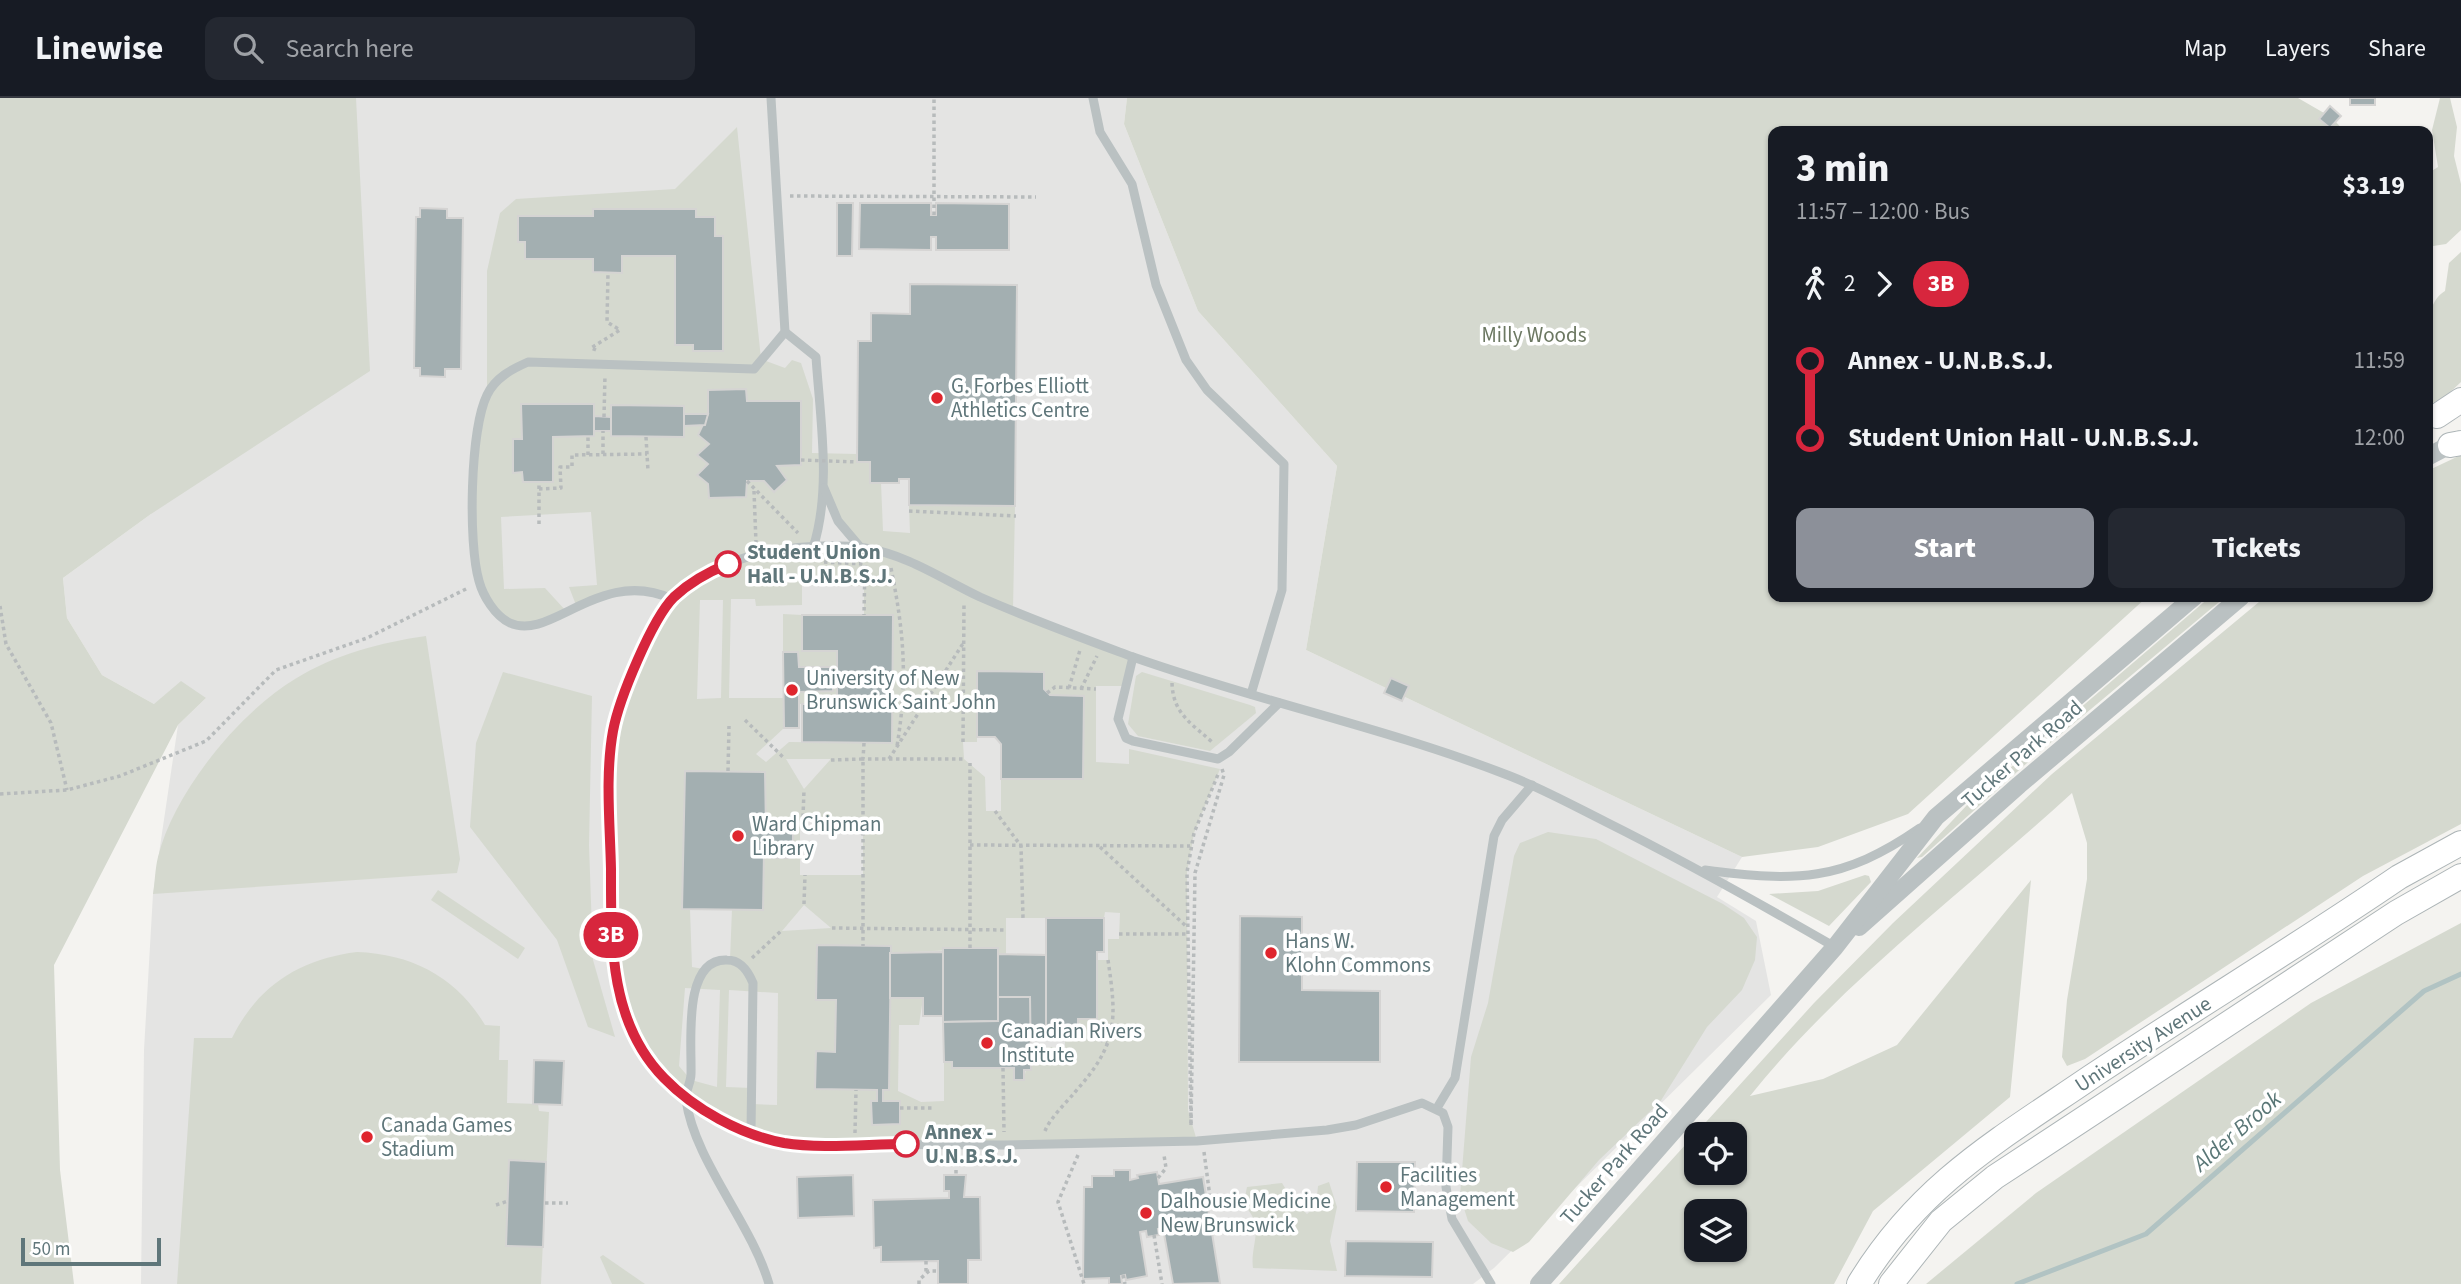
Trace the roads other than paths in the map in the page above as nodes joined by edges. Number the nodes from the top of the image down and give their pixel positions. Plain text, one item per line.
1 (771, 98) edge
2 (1093, 98) edge
3 (785, 332) junction
4 (2461, 400) edge
5 (2461, 408) edge
6 (2433, 418) edge
7 (2433, 419) edge
8 (2458, 442) edge
9 (2433, 454) edge
10 (821, 480) junction
11 (860, 547) junction
12 (813, 548) junction
13 (672, 599) junction
14 (2188, 602) edge
15 (2235, 602) edge
16 (1133, 657) junction
17 (1251, 694) junction
18 (1279, 703) junction
19 (1532, 785) junction
20 (1936, 817) junction
21 (2461, 843) edge
22 (1701, 869) junction
23 (2461, 876) edge
24 (1835, 947) junction
25 (685, 1097) junction
26 (1437, 1108) junction
27 (751, 1132) junction
28 (769, 1284) edge
29 (1490, 1284) edge
30 (1539, 1284) edge
31 (1859, 1284) edge
32 (1891, 1284) edge

1 - 3 lane
2 - 17 lane
3 - 10 lane
3 - 13 lane
4 - 6 main road
5 - 7 street
8 - 9 street
10 - 11 lane
10 - 12 lane
11 - 12 lane
11 - 16 lane
12 - 13 lane
13 - 25 lane
14 - 20 street, Tucker Park Road
15 - 24 street, Tucker Park Road
16 - 17 lane
16 - 18 lane
17 - 18 lane
18 - 19 lane
19 - 22 lane
19 - 26 lane
20 - 22 lane
20 - 24 street, Tucker Park Road
21 - 31 main road, University Avenue
22 - 24 lane
23 - 32 main road, University Avenue
24 - 30 street, Tucker Park Road
25 - 27 lane
25 - 27 lane
25 - 28 lane
26 - 27 lane
26 - 29 lane

